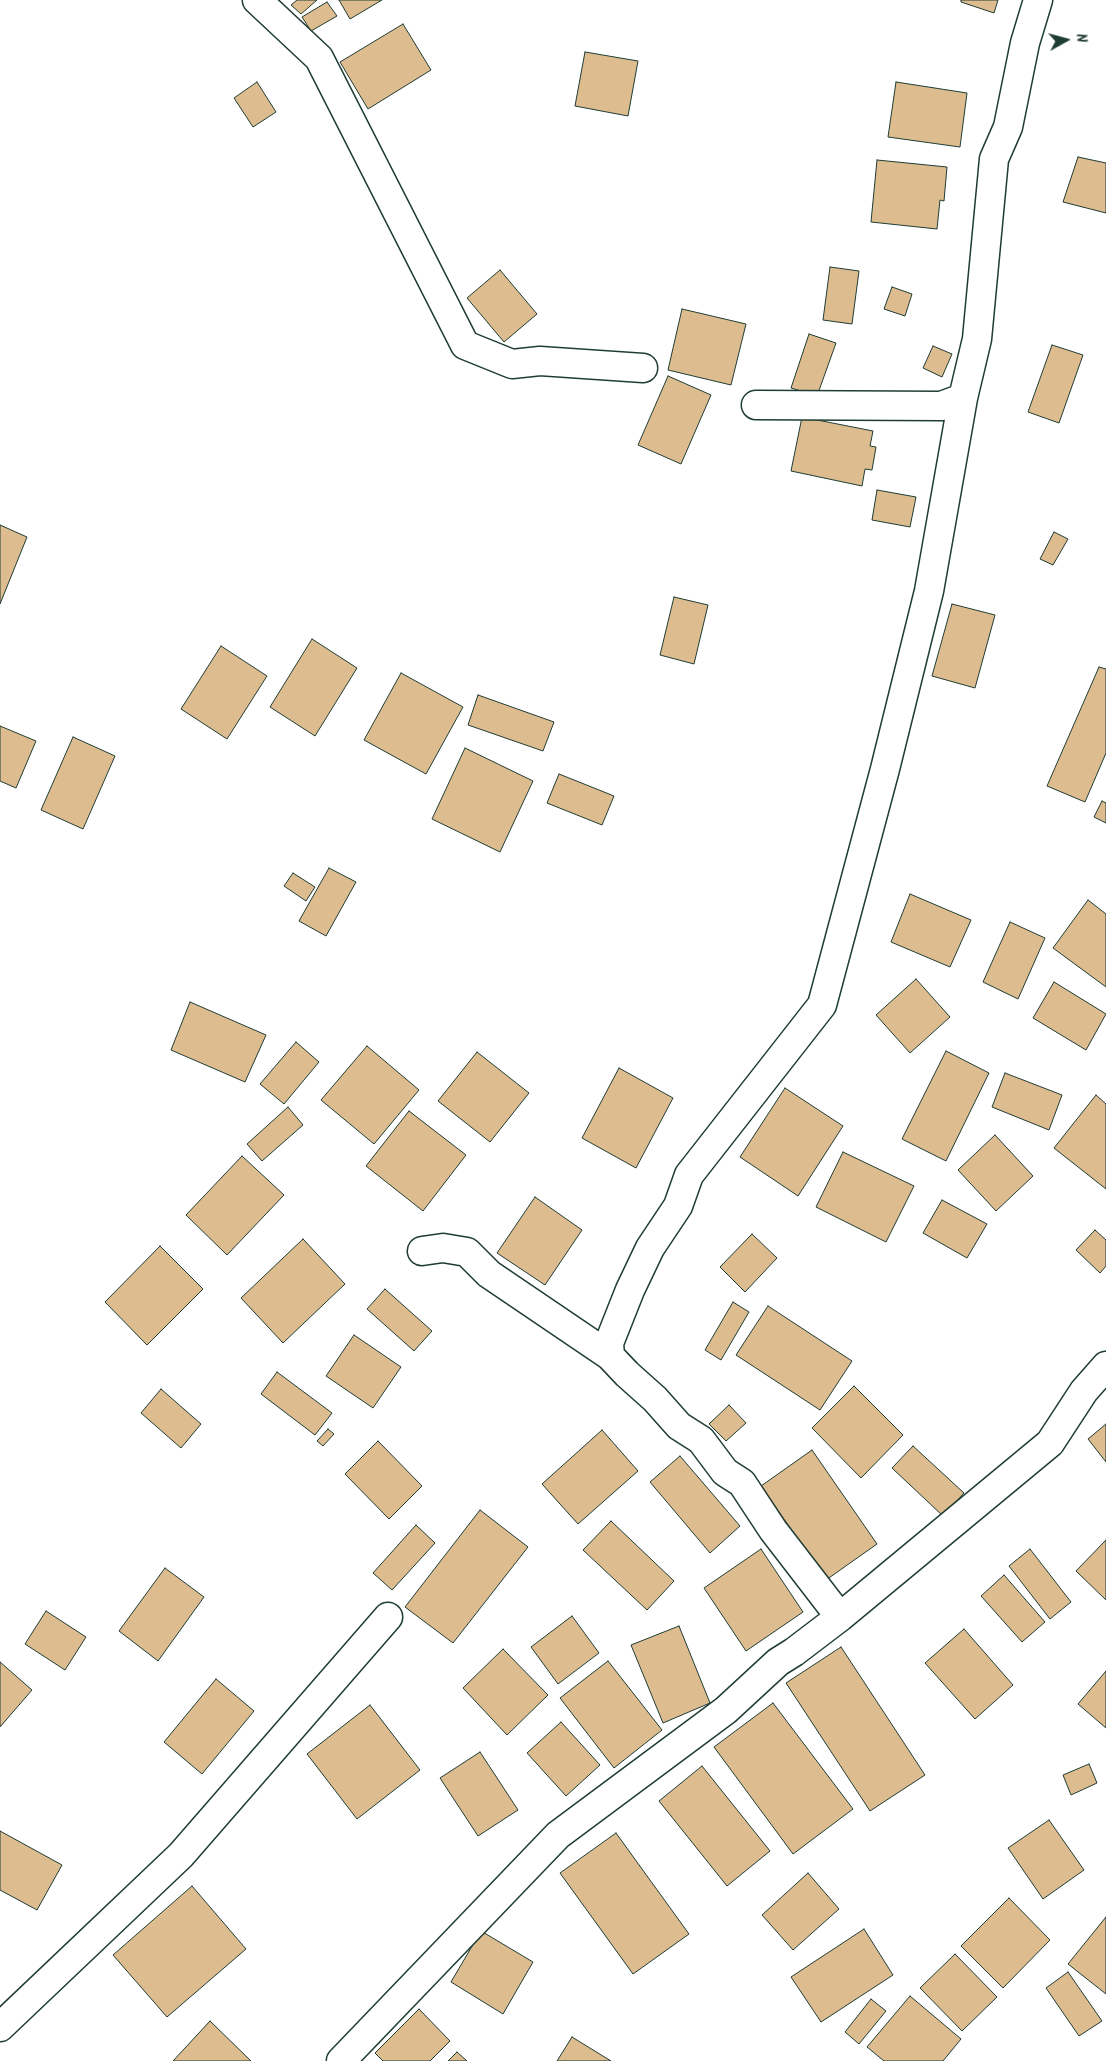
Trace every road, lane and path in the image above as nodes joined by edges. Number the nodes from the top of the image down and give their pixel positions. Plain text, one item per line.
1 (257, 0) edge
2 (1038, 0) edge
3 (642, 368) dead end
4 (963, 398) junction
5 (756, 405) dead end
6 (422, 1252) dead end
7 (610, 1356) junction
8 (1106, 1366) edge
9 (388, 1617) dead end
10 (840, 1617) junction
11 (0, 2026) edge
12 (340, 2061) edge

1 - 3 street
2 - 4 street
4 - 5 street
4 - 7 street
6 - 7 street
7 - 10 street
8 - 10 street
9 - 11 street
10 - 12 street

